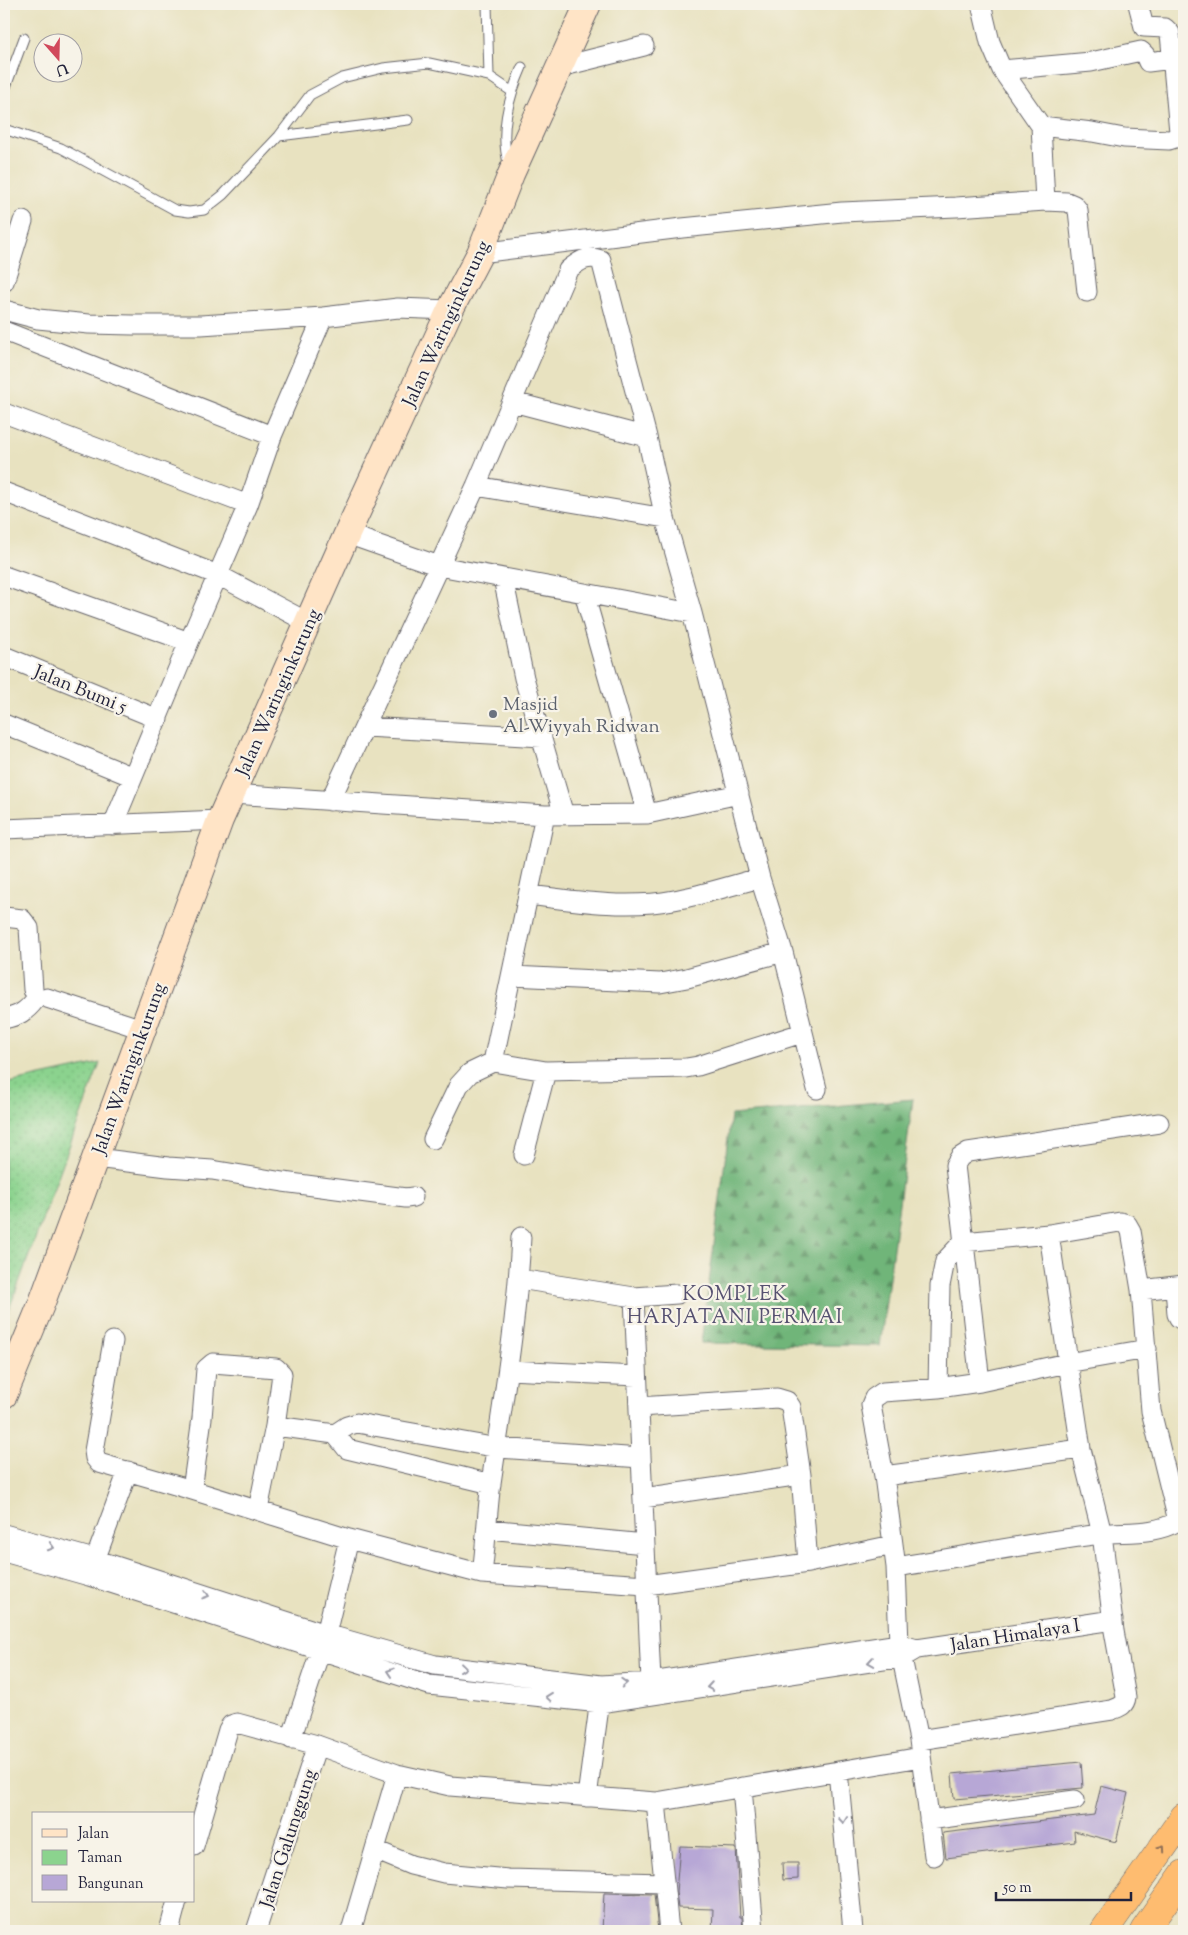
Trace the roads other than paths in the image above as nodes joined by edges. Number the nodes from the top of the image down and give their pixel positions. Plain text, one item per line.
1 (487, 4) edge
2 (588, 4) edge
3 (981, 4) edge
4 (1138, 4) edge
5 (24, 38) dead end
6 (644, 46) dead end
7 (1172, 60) junction
8 (522, 67) dead end
9 (560, 67) junction
10 (1002, 70) junction
11 (489, 76) junction
12 (511, 91) junction
13 (4, 92) edge
14 (408, 120) dead end
15 (1041, 126) junction
16 (4, 129) edge
17 (279, 136) junction
18 (511, 174) junction
19 (1045, 201) junction
20 (23, 221) dead end
21 (480, 253) junction
22 (4, 282) edge
23 (1087, 292) dead end
24 (4, 310) edge
25 (450, 310) junction
26 (324, 317) junction
27 (4, 331) edge
28 (513, 402) junction
29 (4, 413) edge
30 (272, 436) junction
31 (647, 437) junction
32 (476, 486) junction
33 (4, 492) edge
34 (248, 505) junction
35 (665, 518) junction
36 (347, 534) junction
37 (439, 566) junction
38 (218, 575) junction
39 (4, 576) edge
40 (503, 578) junction
41 (584, 593) junction
42 (692, 613) junction
43 (307, 622) junction
44 (189, 642) junction
45 (4, 656) edge
46 (158, 719) junction
47 (4, 724) edge
48 (366, 727) junction
49 (542, 737) junction
50 (133, 777) junction
51 (232, 794) junction
52 (738, 794) junction
53 (330, 801) junction
54 (647, 814) junction
55 (564, 815) junction
56 (545, 816) junction
57 (220, 820) junction
58 (113, 825) junction
59 (4, 829) edge
60 (760, 878) junction
61 (528, 895) junction
62 (4, 918) edge
63 (783, 952) junction
64 (512, 976) junction
65 (38, 996) junction
66 (4, 1019) edge
67 (142, 1029) junction
68 (802, 1033) junction
69 (493, 1062) junction
70 (546, 1071) junction
71 (816, 1089) dead end
72 (1159, 1123) dead end
73 (433, 1139) dead end
74 (524, 1155) dead end
75 (96, 1158) junction
76 (413, 1197) dead end
77 (1048, 1234) junction
78 (521, 1237) dead end
79 (963, 1242) junction
80 (519, 1279) junction
81 (1180, 1286) edge
82 (1141, 1290) junction
83 (677, 1294) dead end
84 (634, 1297) junction
85 (1184, 1321) edge
86 (112, 1341) dead end
87 (1147, 1349) junction
88 (1067, 1363) junction
89 (508, 1370) junction
90 (637, 1376) junction
91 (980, 1382) junction
92 (938, 1388) junction
93 (4, 1396) edge
94 (639, 1407) junction
95 (276, 1426) junction
96 (334, 1434) junction
97 (498, 1448) junction
98 (1081, 1449) junction
99 (641, 1458) junction
100 (128, 1471) junction
101 (801, 1475) junction
102 (884, 1476) junction
103 (491, 1484) junction
104 (192, 1490) junction
105 (643, 1498) junction
106 (258, 1510) junction
107 (1181, 1521) edge
108 (488, 1529) junction
109 (4, 1534) edge
110 (1102, 1534) junction
111 (349, 1539) junction
112 (645, 1544) junction
113 (893, 1545) junction
114 (4, 1552) edge
115 (808, 1563) junction
116 (896, 1567) junction
117 (92, 1568) junction
118 (482, 1574) junction
119 (646, 1585) junction
120 (1113, 1620) junction
121 (324, 1642) junction
122 (906, 1650) junction
123 (653, 1689) junction
124 (601, 1694) junction
125 (291, 1739) junction
126 (317, 1745) junction
127 (920, 1749) junction
128 (838, 1771) junction
129 (397, 1774) junction
130 (742, 1787) junction
131 (587, 1797) junction
132 (1075, 1800) dead end
133 (656, 1802) junction
134 (1184, 1816) edge
135 (929, 1820) junction
136 (195, 1843) edge
137 (376, 1850) junction
138 (934, 1856) dead end
139 (1184, 1874) edge
140 (664, 1882) junction
141 (177, 1902) edge
142 (168, 1931) edge
143 (256, 1931) edge
144 (351, 1931) edge
145 (669, 1931) edge
146 (754, 1931) edge
147 (853, 1931) edge
148 (1104, 1931) edge
149 (1144, 1931) edge

1 - 11 lane
2 - 9 street, Jalan Waringinkurung
3 - 10 street
4 - 7 street
5 - 13 lane
6 - 9 street
7 - 10 street
7 - 15 street
8 - 12 lane
9 - 18 street, Jalan Waringinkurung
10 - 15 street
11 - 12 lane
11 - 17 lane
12 - 18 lane
14 - 17 lane
15 - 19 street
16 - 17 lane
18 - 21 street, Jalan Waringinkurung
19 - 21 street
19 - 23 street
20 - 22 street
21 - 25 street, Jalan Waringinkurung
24 - 26 street
25 - 26 street
25 - 36 street, Jalan Waringinkurung
26 - 30 street
27 - 30 street
28 - 31 street
28 - 31 street
28 - 32 street
29 - 34 street
30 - 34 street
31 - 35 street
32 - 35 street
32 - 37 street
33 - 38 street
34 - 38 street
35 - 42 street
36 - 37 street
36 - 43 street, Jalan Waringinkurung
37 - 40 street
37 - 48 street
38 - 43 street
38 - 44 street
39 - 44 street
40 - 41 street
40 - 49 street
41 - 42 street
41 - 54 street
42 - 52 street
43 - 51 street, Jalan Waringinkurung
44 - 46 street
45 - 46 street, Jalan Bumi 5
46 - 50 street
47 - 50 street
48 - 49 street
48 - 53 street
49 - 55 street
50 - 58 street
51 - 53 street
51 - 57 street, Jalan Waringinkurung
52 - 54 street
52 - 60 street
53 - 56 street
54 - 55 street
55 - 56 street
56 - 61 street
57 - 58 street
57 - 67 street, Jalan Waringinkurung
58 - 59 street
60 - 61 street
60 - 63 street
61 - 64 street
62 - 65 street
63 - 64 street
63 - 68 street
64 - 69 street
65 - 66 street
65 - 67 street
67 - 75 street, Jalan Waringinkurung
68 - 70 street
68 - 71 street
69 - 70 street
69 - 73 street
70 - 74 street
72 - 79 street
75 - 76 street
75 - 93 street, Jalan Waringinkurung
77 - 79 street
77 - 82 street
77 - 88 street
78 - 80 street
79 - 91 street
79 - 92 street
80 - 84 street
80 - 89 street
81 - 82 street
81 - 85 street
82 - 87 street
83 - 84 street
84 - 90 street
86 - 100 street
87 - 88 street
87 - 107 street
88 - 91 street
88 - 98 street
89 - 90 street
89 - 97 street
90 - 94 street
91 - 92 street
92 - 102 street
94 - 99 street
94 - 101 street
95 - 96 street
95 - 104 street
95 - 106 street
96 - 97 street
96 - 103 street
97 - 99 street
97 - 103 street
98 - 102 street
98 - 110 street
99 - 105 street
100 - 104 street
100 - 117 street
101 - 105 street
101 - 115 street
102 - 113 street
103 - 108 street
104 - 106 street
105 - 112 street
106 - 111 street
107 - 110 street
108 - 112 street
108 - 118 street
109 -> 117 street
110 - 116 street
110 - 120 street
111 - 118 street
111 - 121 street
112 - 119 street
113 - 115 street
113 - 116 street
114 - 117 street
115 - 119 street
116 - 122 street
117 - 121 street, Jalan Himalaya I
118 - 119 street
119 - 123 street
120 - 122 street, Jalan Himalaya I
120 - 127 street
121 - 124 street, Jalan Himalaya I
121 - 125 street
122 - 123 street, Jalan Himalaya I
122 - 127 street
123 - 124 street, Jalan Himalaya I
124 - 131 street
125 - 126 street
125 - 136 street
126 - 129 street
126 - 143 street, Jalan Galunggung
127 - 128 street
127 - 135 street
128 - 130 street
128 -> 147 street
129 - 131 street
129 - 137 street
130 - 133 street
130 - 146 street
131 - 133 street
132 - 135 street
133 - 140 street
148 -> 134 highway
135 - 138 street
137 - 140 street
137 - 144 street
139 - 149 highway
140 - 145 street
141 - 142 street

